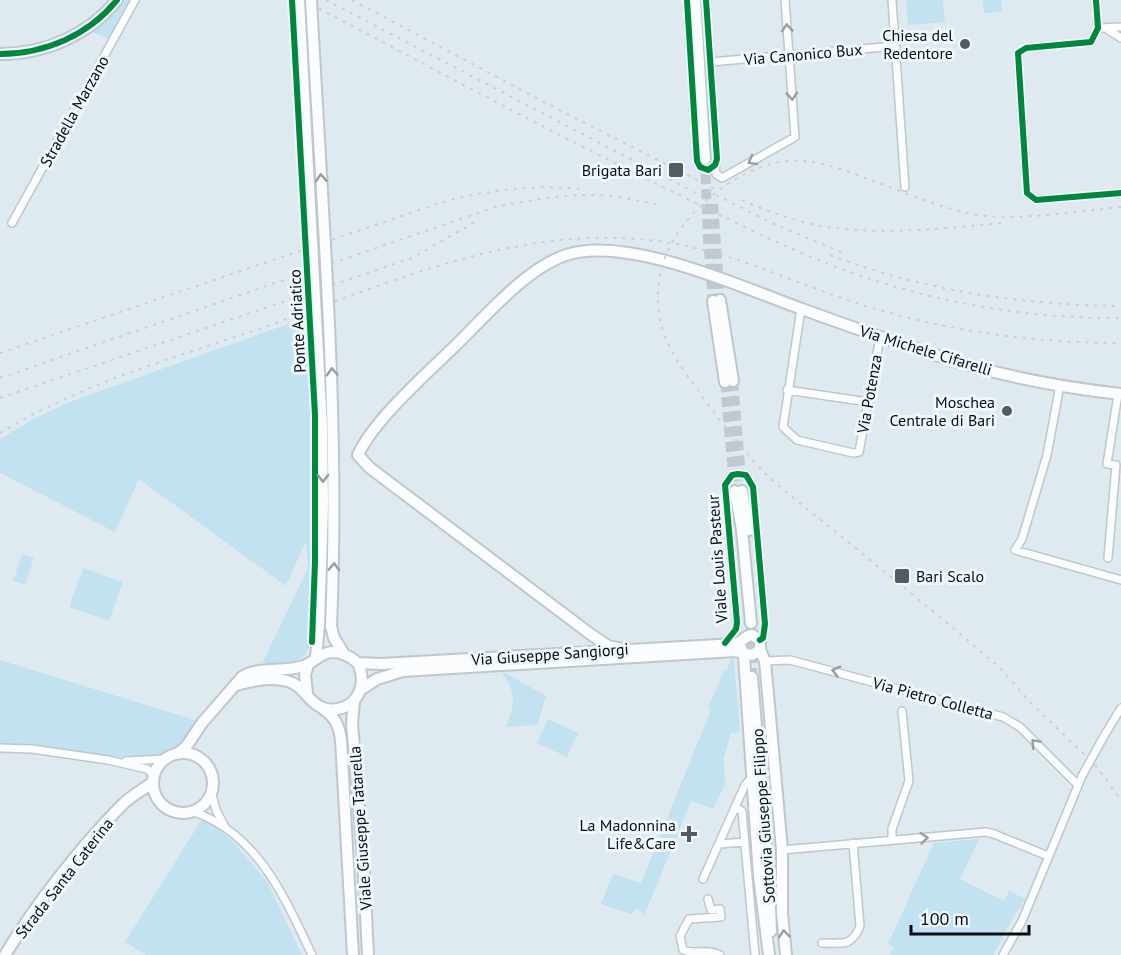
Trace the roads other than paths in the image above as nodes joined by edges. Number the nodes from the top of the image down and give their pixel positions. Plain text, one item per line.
1 (117, 0) edge
2 (135, 0) edge
3 (299, 0) edge
4 (311, 0) edge
5 (687, 0) edge
6 (695, 0) edge
7 (700, 0) edge
8 (706, 0) edge
9 (785, 0) edge
10 (892, 0) edge
11 (1096, 0) edge
12 (1121, 27) edge
13 (1101, 28) junction
14 (1121, 38) edge
15 (896, 46) junction
16 (0, 54) edge
17 (789, 55) junction
18 (710, 62) junction
19 (710, 161) junction
20 (905, 187) dead end
21 (1121, 193) edge
22 (12, 223) dead end
23 (716, 301) tunnel mouth
24 (801, 309) junction
25 (879, 337) junction
26 (729, 382) tunnel mouth
27 (1060, 385) junction
28 (787, 390) junction
29 (1120, 394) edge
30 (868, 402) junction
31 (737, 507) junction
32 (1108, 558) dead end
33 (1121, 580) edge
34 (589, 633) junction
35 (725, 643) junction
36 (742, 644) junction
37 (760, 645) junction
38 (623, 649) junction
39 (586, 652) junction
40 (344, 654) junction
41 (312, 661) junction
42 (765, 661) junction
43 (358, 663) junction
44 (236, 685) junction
45 (360, 690) junction
46 (307, 693) junction
47 (354, 701) junction
48 (319, 706) junction
49 (1121, 708) edge
50 (902, 711) dead end
51 (198, 731) junction
52 (0, 748) edge
53 (178, 753) junction
54 (201, 758) junction
55 (165, 759) junction
56 (108, 760) junction
57 (753, 776) junction
58 (153, 778) junction
59 (1077, 784) junction
60 (212, 794) junction
61 (124, 802) junction
62 (161, 804) junction
63 (735, 807) junction
64 (194, 812) junction
65 (225, 827) junction
66 (892, 840) junction
67 (745, 842) junction
68 (853, 843) junction
69 (719, 844) junction
70 (782, 850) junction
71 (1048, 856) junction
72 (703, 879) dead end
73 (708, 899) dead end
74 (782, 913) junction
75 (822, 943) dead end
76 (5, 955) edge
77 (312, 955) edge
78 (353, 955) edge
79 (368, 955) edge
80 (720, 955) edge
81 (755, 955) edge
82 (770, 955) edge
83 (786, 955) edge
84 (1003, 955) edge

1 - 16 main road
2 - 22 street, Stradella Marzano
3 -> 41 main road, Ponte Adriatico, bridge
40 -> 4 main road, Ponte Adriatico, bridge
5 - 19 street
6 - 19 main road
7 - 19 main road
8 - 18 street
17 -> 9 street
10 - 15 street
11 - 13 street
12 - 13 street
13 - 14 street
13 - 21 street
15 - 17 street, Via Canonico Bux
15 - 20 street
17 - 18 street, Via Canonico Bux
17 -> 19 street
18 - 19 street
23 - 26 main road
24 - 25 main road, Via Michele Cifarelli
24 - 28 street
24 - 34 main road, Via Michele Cifarelli
25 - 27 main road, Via Michele Cifarelli
25 - 30 street, Via Potenza
27 - 29 main road, Via Michele Cifarelli
27 - 33 street
28 - 30 street
28 - 30 street, Via Potenza
29 - 32 street
31 - 31 main road
31 - 36 main road
34 - 38 main road
34 - 39 main road
35 - 36 main road, Via Giuseppe Sangiorgi
35 - 37 street, Viale Louis Pasteur
35 - 38 main road, Via Giuseppe Sangiorgi
36 - 37 main road
36 - 37 main road
36 - 45 main road, Via Giuseppe Sangiorgi
36 - 57 main road
37 - 42 main road
38 - 39 main road, Via Giuseppe Sangiorgi
39 - 43 main road, Via Giuseppe Sangiorgi
40 - 41 main road
40 - 43 main road
41 - 44 main road
41 - 46 main road
59 -> 42 street, Via Pietro Colletta
42 - 70 main road
43 - 45 main road
44 - 46 main road
44 - 51 main road
45 - 47 main road
46 - 48 main road
47 - 48 main road
47 - 79 main road, Viale Giuseppe Tatarella
48 - 78 main road, Viale Giuseppe Tatarella
49 - 59 street, bridge
50 - 66 street
51 - 53 main road
51 - 54 main road
52 - 56 street
53 - 54 main road
53 - 55 main road
54 - 60 main road
55 - 56 street
55 - 58 main road
56 - 58 street
57 - 63 street
57 - 82 main road
58 - 61 main road, Strada Santa Caterina
58 - 62 main road
59 - 71 street
60 - 64 main road
60 - 65 street
61 - 62 main road, Strada Santa Caterina
61 - 76 main road, Strada Santa Caterina
62 - 64 main road
63 - 67 street
63 - 69 street
64 - 65 street
65 - 77 street
66 - 68 street
66 -> 71 street
67 - 69 street
67 - 81 street
68 - 70 street
68 - 75 street
69 - 72 street
70 - 74 main road
71 - 84 street
73 - 80 street
74 - 82 main road, Sottovia Giuseppe Filippo
83 -> 74 main road

